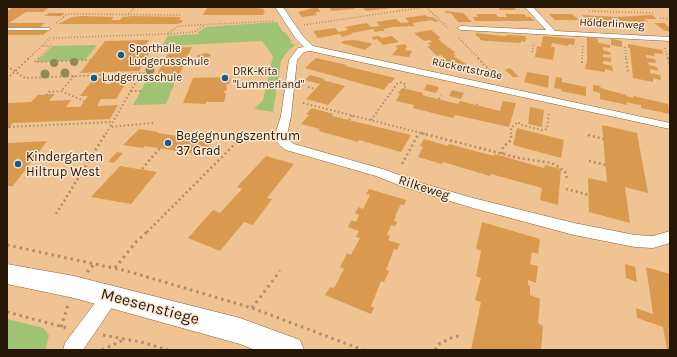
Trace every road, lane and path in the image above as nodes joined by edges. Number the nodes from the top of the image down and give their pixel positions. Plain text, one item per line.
1 (135, 7) edge
2 (279, 7) edge
3 (404, 7) edge
4 (426, 7) edge
5 (529, 7) edge
6 (408, 10) junction
7 (589, 11) dead end
8 (654, 13) dead end
9 (128, 14) junction
10 (181, 15) dead end
11 (660, 18) dead end
12 (670, 19) edge
13 (290, 23) junction
14 (205, 26) junction
15 (461, 28) dead end
16 (7, 29) edge
17 (49, 29) joint
18 (449, 29) dead end
19 (552, 32) junction
20 (583, 33) junction
21 (168, 34) junction
22 (455, 34) dead end
23 (624, 36) junction
24 (44, 38) dead end
25 (50, 38) junction
26 (666, 39) edge
27 (42, 46) junction
28 (310, 48) junction
29 (90, 60) dead end
30 (582, 62) dead end
31 (7, 66) edge
32 (670, 67) edge
33 (15, 71) junction
34 (628, 72) dead end
35 (141, 73) junction
36 (153, 73) dead end
37 (74, 76) junction
38 (7, 79) edge
39 (308, 87) dead end
40 (404, 88) dead end
41 (315, 89) dead end
42 (141, 90) dead end
43 (508, 90) junction
44 (61, 91) junction
45 (131, 91) junction
46 (46, 95) dead end
47 (441, 96) dead end
48 (439, 99) dead end
49 (550, 99) junction
50 (84, 101) dead end
51 (479, 102) dead end
52 (303, 103) dead end
53 (477, 105) dead end
54 (317, 106) junction
55 (315, 109) dead end
56 (353, 116) junction
57 (349, 120) dead end
58 (371, 120) junction
59 (112, 122) junction
60 (153, 123) dead end
61 (391, 125) junction
62 (670, 126) edge
63 (10, 127) dead end
64 (110, 127) junction
65 (388, 129) dead end
66 (540, 129) junction
67 (419, 132) junction
68 (539, 134) dead end
69 (429, 135) junction
70 (588, 135) dead end
71 (243, 136) dead end
72 (604, 139) dead end
73 (427, 140) dead end
74 (472, 146) junction
75 (160, 148) dead end
76 (471, 150) dead end
77 (502, 154) junction
78 (589, 161) dead end
79 (402, 164) dead end
80 (606, 165) dead end
81 (142, 169) dead end
82 (567, 179) dead end
83 (566, 190) dead end
84 (589, 195) dead end
85 (56, 214) dead end
86 (670, 236) edge
87 (7, 245) edge
88 (115, 268) junction
89 (280, 272) dead end
90 (7, 274) edge
91 (110, 297) junction
92 (252, 308) junction
93 (7, 312) edge
94 (61, 327) dead end
95 (462, 336) dead end
96 (72, 350) edge
97 (102, 350) edge
98 (168, 350) edge
99 (290, 350) edge
100 (363, 350) edge
101 (435, 350) edge

1 - 9 path
2 - 13 street
3 - 6 path
4 - 6 path
4 - 18 path
5 - 19 street
6 - 13 path
7 - 8 path
9 - 10 path
9 - 17 path
11 - 12 path
13 - 14 path
13 - 28 street
14 - 21 path
14 - 21 path
15 - 19 street, Hölderlinweg
16 - 17 lane
19 - 20 street, Hölderlinweg
20 - 23 street, Hölderlinweg
20 - 30 path
21 - 25 path
22 - 43 path
23 - 26 street, Hölderlinweg
23 - 34 path
24 - 25 path
25 - 27 path
26 - 32 path
27 - 29 path
27 - 33 path
28 - 43 street, Rückertstraße
28 - 86 street, Rilkeweg
31 - 33 path
33 - 37 path
33 - 38 path
35 - 36 path
35 - 37 path
35 - 45 path
37 - 44 path
39 - 41 path
40 - 58 path
42 - 45 path
43 - 49 street, Rückertstraße
44 - 46 path
44 - 50 path
45 - 59 path
47 - 48 path
49 - 62 street, Rückertstraße
49 - 66 path
51 - 53 path
52 - 54 path
54 - 55 path
54 - 56 path
56 - 57 path
56 - 58 path
58 - 61 path
59 - 63 path
59 - 64 path
60 - 64 path
61 - 65 path
61 - 67 path
64 - 85 path
66 - 68 path
66 - 77 path
67 - 69 path
67 - 79 path
69 - 73 path
69 - 74 path
70 - 72 path
71 - 88 path
74 - 76 path
74 - 77 path
75 - 81 path
77 - 82 path
78 - 80 path
83 - 84 path
87 - 88 path
88 - 92 path
89 - 92 path
90 - 91 street, Meesenstiege
91 - 96 street
91 - 99 street, Meesenstiege
92 - 100 path
93 - 94 path
95 - 101 path
97 - 98 path

